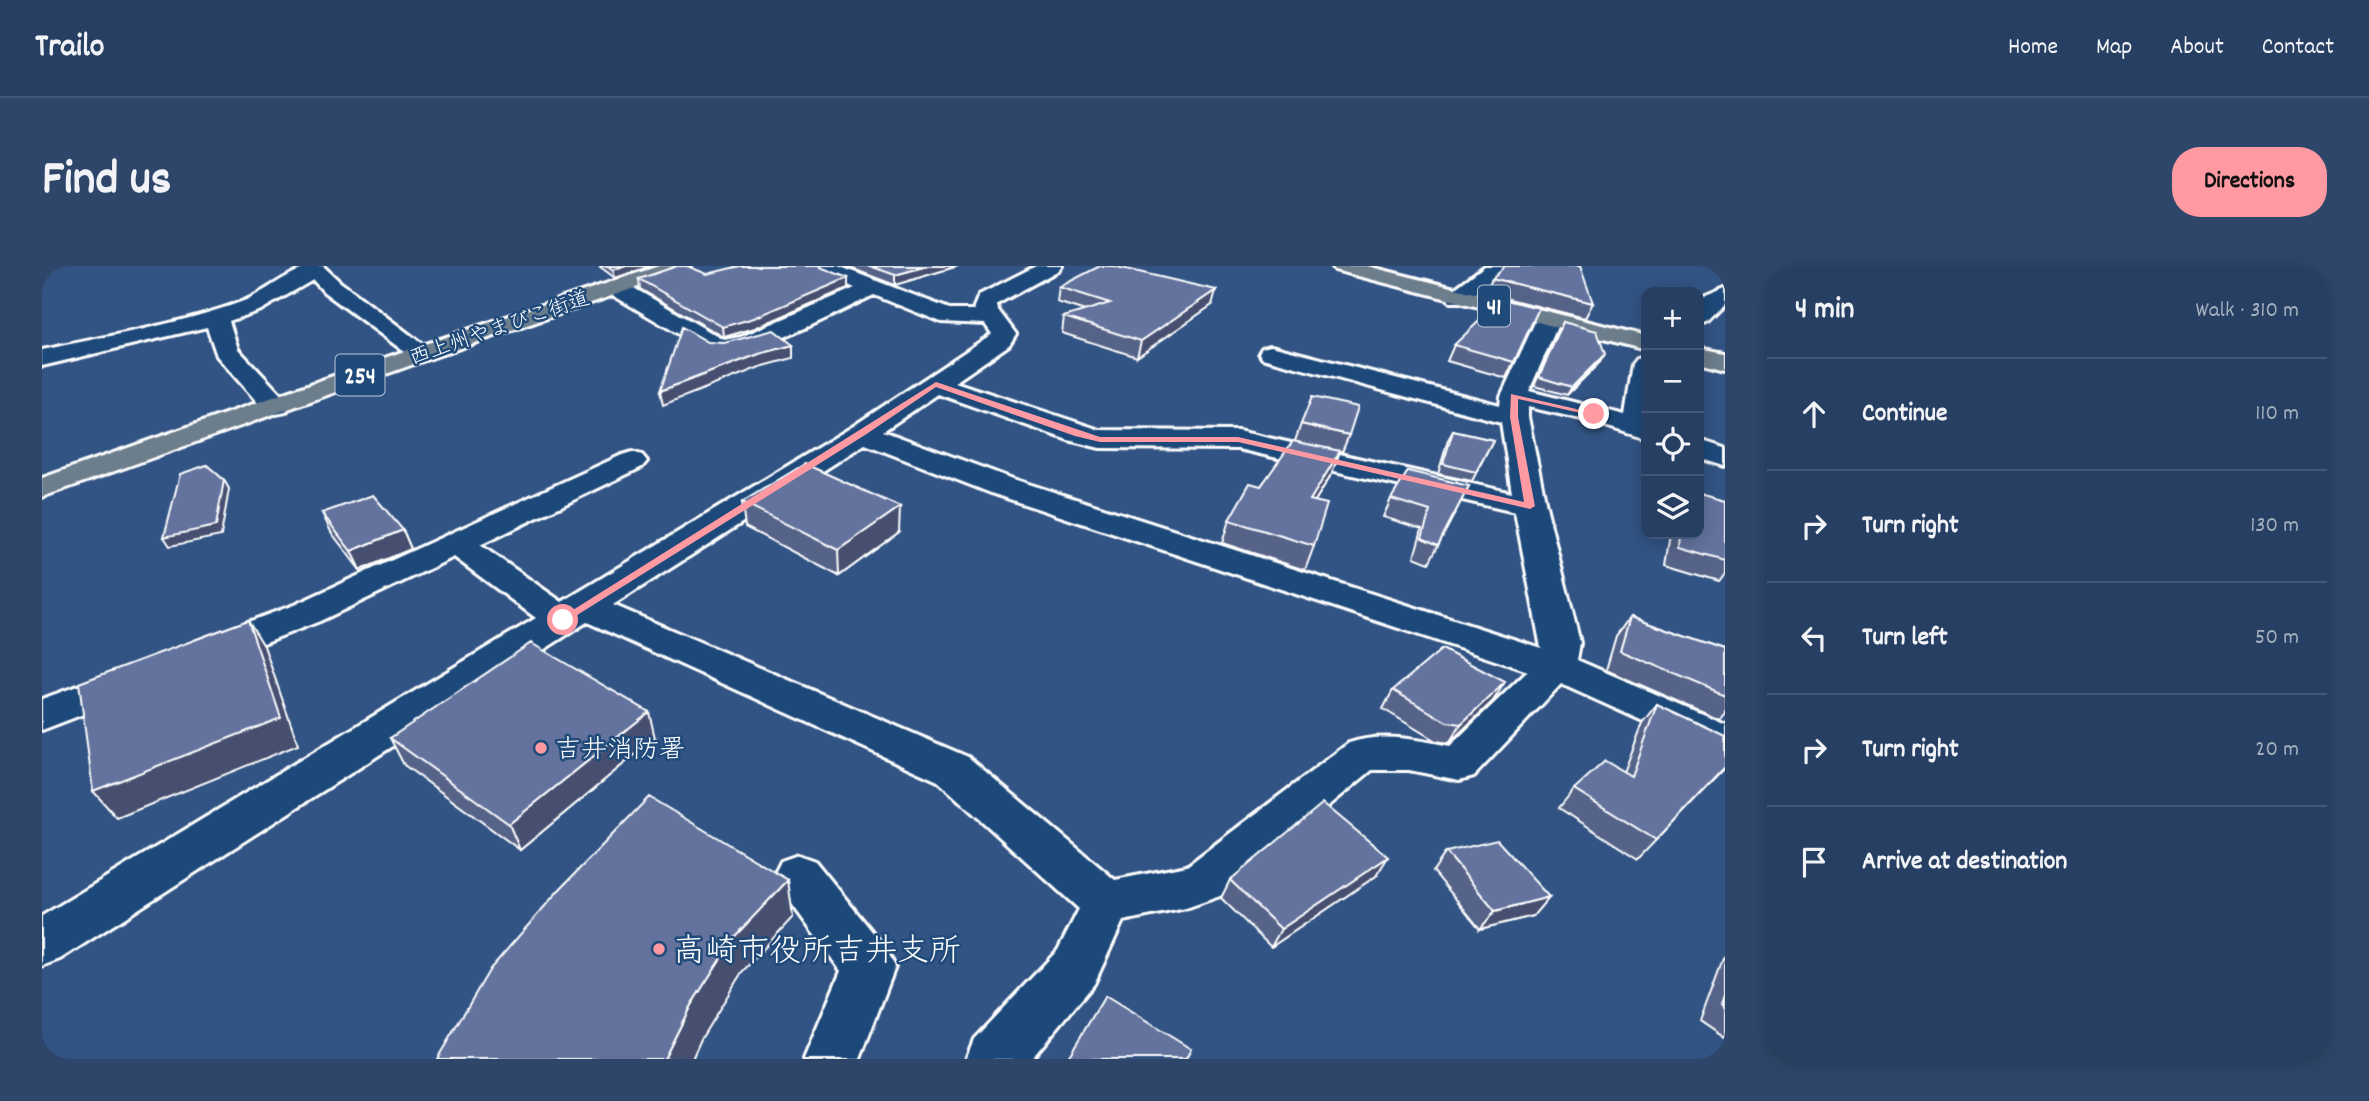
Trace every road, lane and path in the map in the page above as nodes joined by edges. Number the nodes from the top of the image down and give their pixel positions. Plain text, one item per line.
1 (680, 266) edge
2 (819, 266) edge
3 (1052, 266) edge
4 (1342, 266) edge
5 (1498, 266) edge
6 (313, 269) edge
7 (617, 288) junction
8 (873, 288) junction
9 (1725, 296) edge
10 (1458, 297) junction
11 (1704, 313) edge
12 (992, 317) junction
13 (216, 318) junction
14 (1548, 320) junction
15 (1641, 342) edge
16 (422, 353) junction
17 (1270, 354) dead end
18 (1704, 356) edge
19 (42, 358) edge
20 (1725, 361) edge
21 (936, 384) junction
22 (276, 406) junction
23 (1514, 406) junction
24 (1641, 430) edge
25 (862, 433) junction
26 (1704, 451) edge
27 (1725, 457) edge
28 (632, 461) dead end
29 (42, 488) edge
30 (1530, 506) junction
31 (454, 542) junction
32 (574, 613) junction
33 (1556, 666) junction
34 (42, 715) edge
35 (1725, 742) edge
36 (798, 875) dead end
37 (1107, 903) junction
38 (42, 943) edge
39 (832, 1059) edge
40 (994, 1059) edge

1 - 7 main road, 西上州やまびこ街道 / 254
2 - 8 street
3 - 12 street
4 - 10 main road, 41
5 - 10 street
6 - 13 street
6 - 16 street
7 - 8 street
7 - 16 main road, 西上州やまびこ街道 / 254
8 - 12 street
9 - 11 street
10 - 14 main road, 41
12 - 21 street
13 - 19 street
13 - 22 street
14 - 15 main road, 41
14 - 23 street
16 - 22 main road, 西上州やまびこ街道 / 254
17 - 23 street
18 - 20 main road
21 - 25 street
21 - 30 street
22 - 29 main road, 西上州やまびこ街道 / 254
23 - 24 street
23 - 30 street
25 - 32 street
25 - 33 street
26 - 27 street
28 - 31 street
30 - 33 street
31 - 32 street
31 - 34 street
32 - 37 street
32 - 38 street
33 - 35 street
33 - 37 street
36 - 39 street
37 - 40 street

